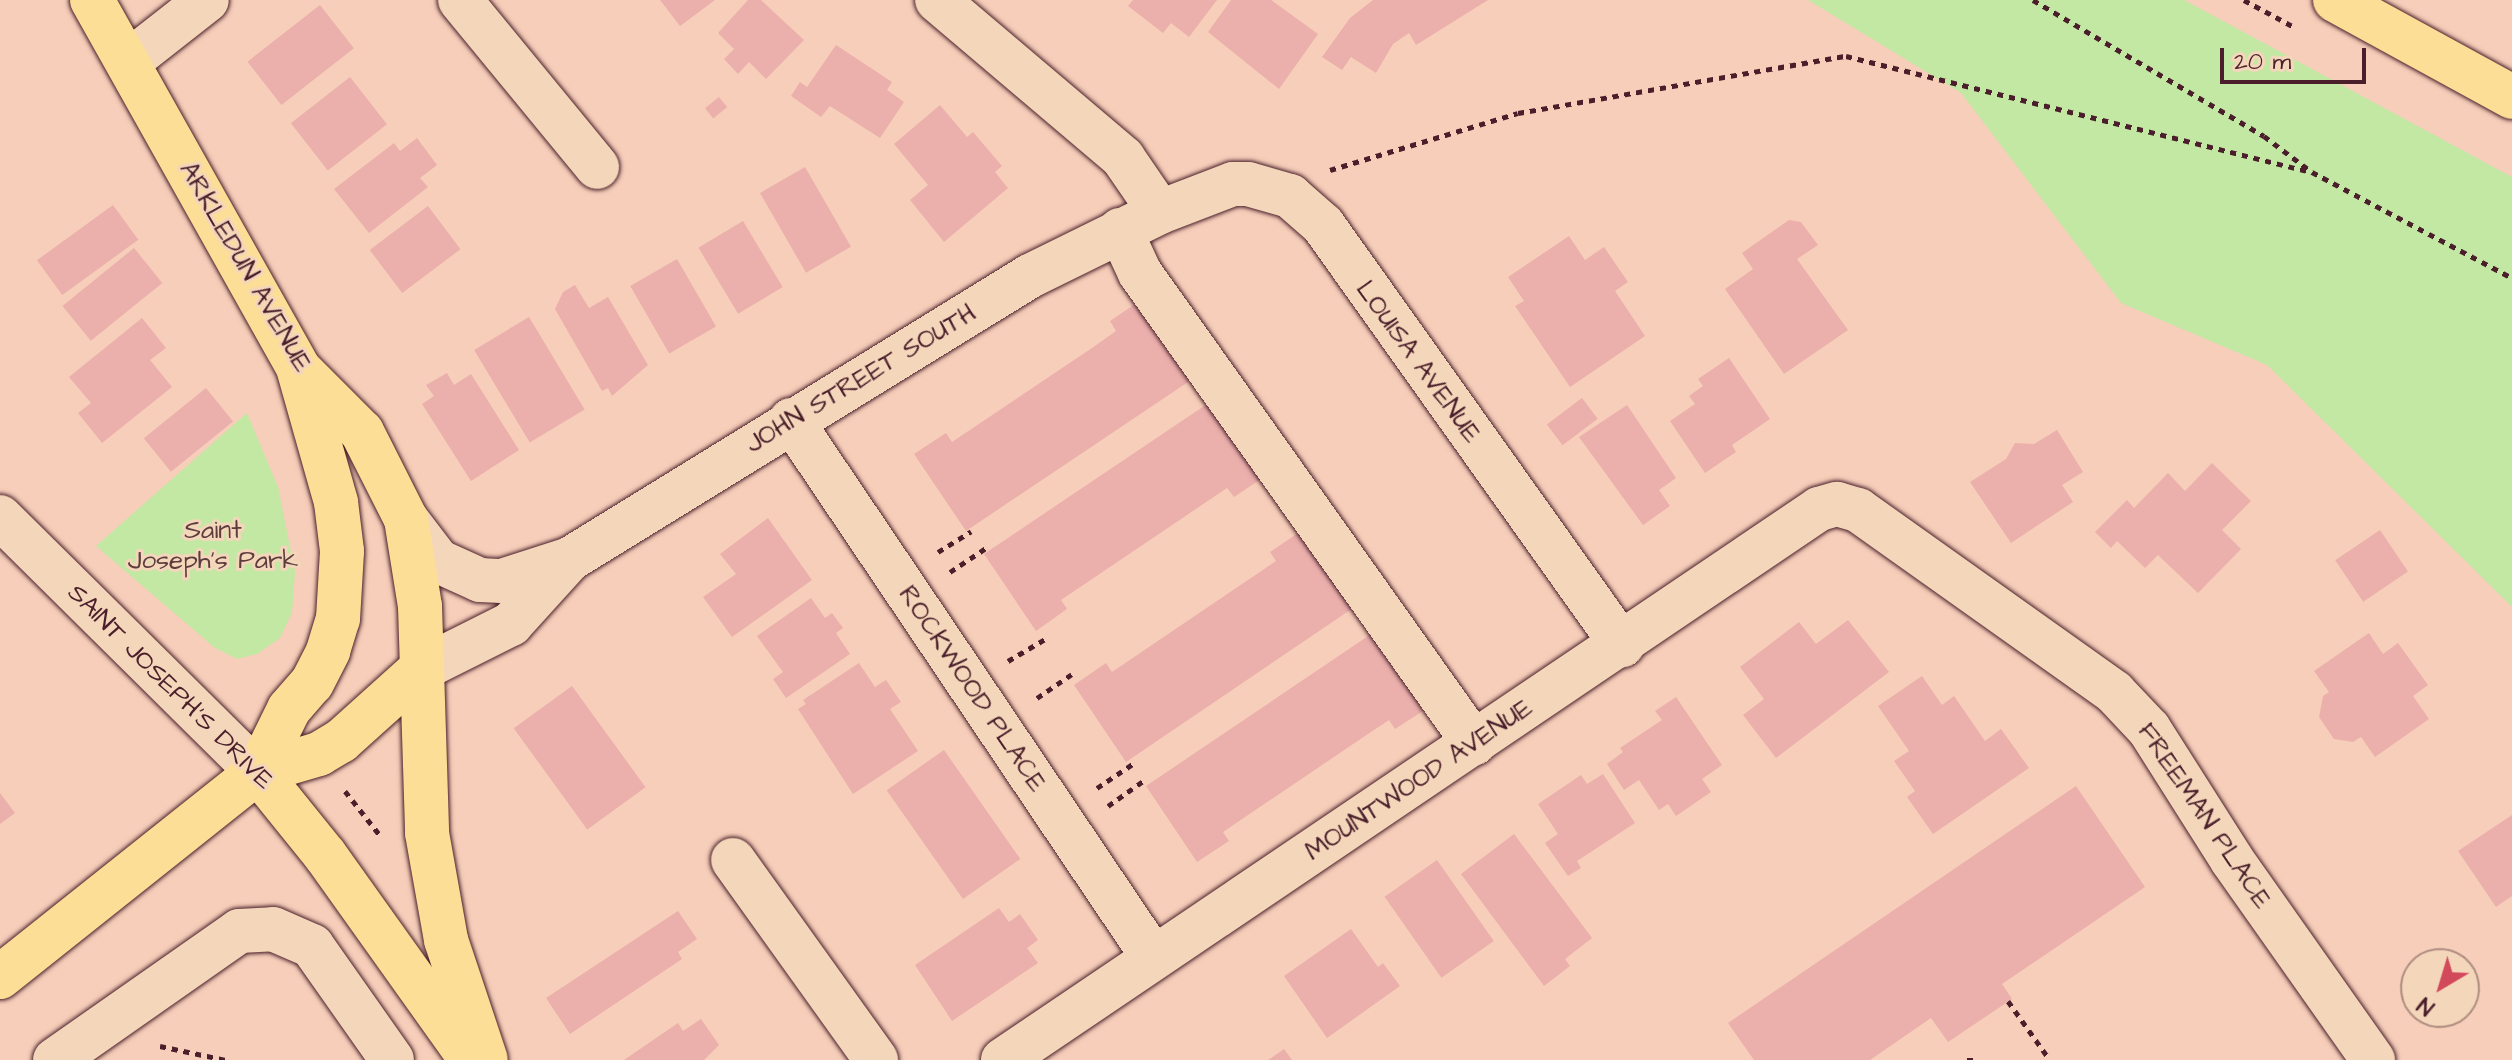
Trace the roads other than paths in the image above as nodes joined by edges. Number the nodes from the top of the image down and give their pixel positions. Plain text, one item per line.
1 (92, 0) edge
2 (207, 0) edge
3 (460, 0) edge
4 (937, 0) edge
5 (2335, 0) edge
6 (128, 62) junction
7 (2512, 97) edge
8 (597, 167) dead end
9 (1160, 212) junction
10 (1120, 230) junction
11 (299, 369) junction
12 (791, 420) junction
13 (1837, 504) joint
14 (0, 517) edge
15 (406, 519) junction
16 (570, 559) junction
17 (1622, 645) junction
18 (421, 669) junction
19 (1474, 743) junction
20 (258, 772) junction
21 (733, 860) dead end
22 (1153, 957) junction
23 (0, 977) edge
24 (55, 1060) edge
25 (392, 1060) edge
26 (471, 1060) edge
27 (486, 1060) edge
28 (876, 1060) edge
29 (1003, 1060) edge
30 (2373, 1060) edge

1 - 6 main road, ARKLEDUN AVENUE
2 - 6 street
3 - 8 street
4 - 9 street
5 - 7 main road
6 - 11 main road, ARKLEDUN AVENUE
9 - 10 street, JOHN STREET SOUTH
9 - 17 street, LOUISA AVENUE
10 - 12 street, JOHN STREET SOUTH
10 - 19 street
11 - 15 main road, ARKLEDUN AVENUE
11 - 20 main road, JOHN STREET SOUTH
12 - 16 street, JOHN STREET SOUTH
12 - 22 street, ROCKWOOD PLACE
13 - 17 street, MOUNTWOOD AVENUE
13 - 30 street, FREEMAN PLACE
14 - 20 street, SAINT JOSEPH'S DRIVE
15 - 16 street, JOHN STREET SOUTH
15 - 18 main road, ARKLEDUN AVENUE
16 - 18 street, JOHN STREET SOUTH
17 - 19 street, MOUNTWOOD AVENUE
18 - 20 main road, JOHN STREET SOUTH
18 - 27 main road, ARKLEDUN AVENUE
19 - 22 street, MOUNTWOOD AVENUE
20 - 23 main road, JOHN STREET SOUTH
20 - 26 main road, SAINT JOSEPH'S DRIVE
21 - 28 street
22 - 29 street, MOUNTWOOD AVENUE
24 - 25 street

